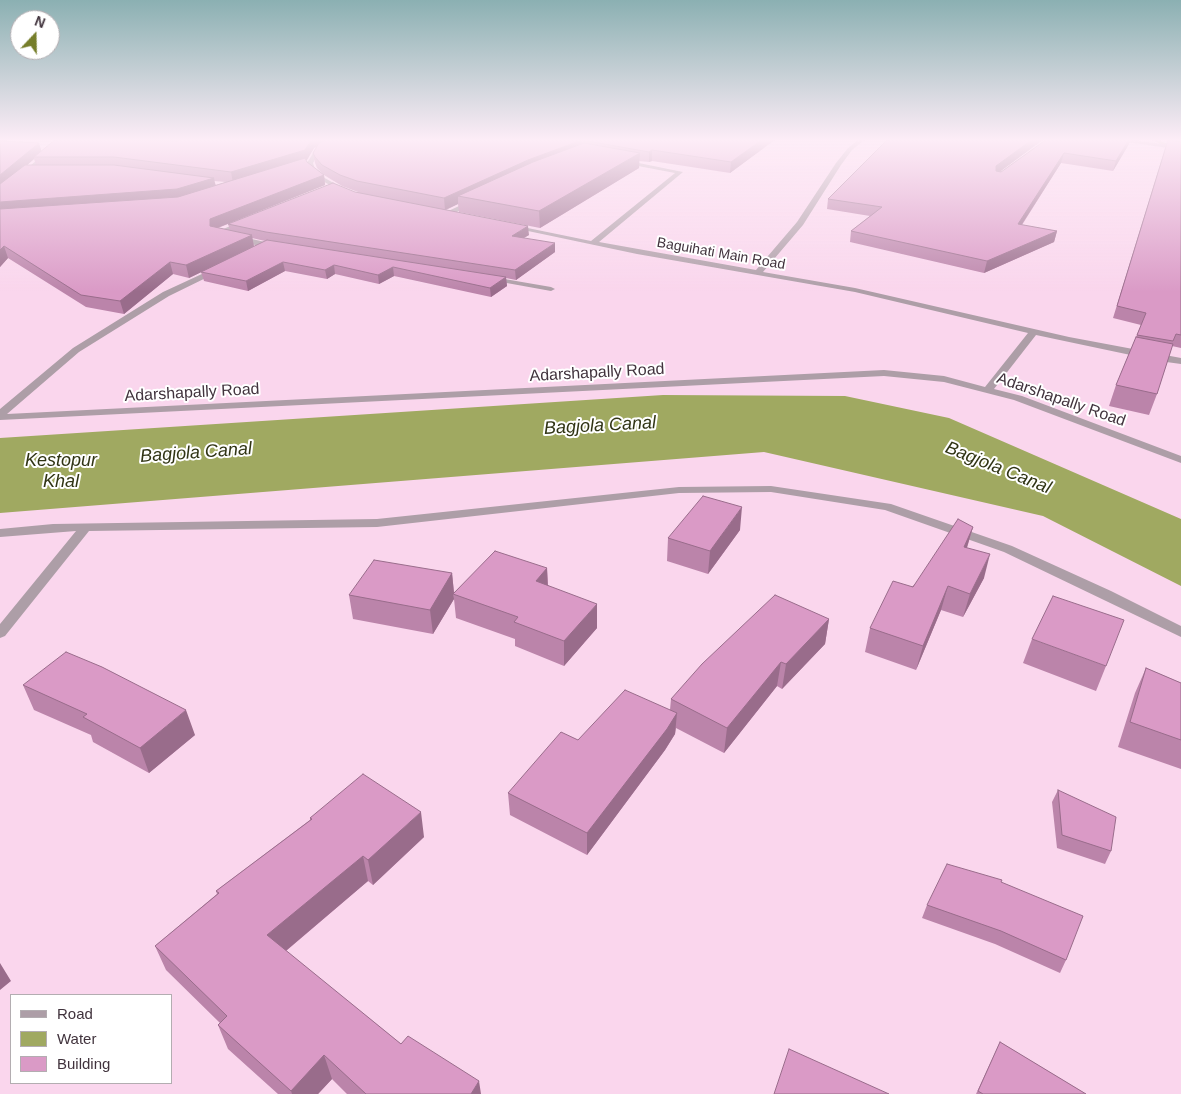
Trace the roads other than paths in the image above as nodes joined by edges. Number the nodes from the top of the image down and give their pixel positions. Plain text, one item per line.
1 (343, 190) edge
2 (658, 190) edge
3 (821, 190) edge
4 (356, 196) edge
5 (482, 198) edge
6 (439, 212) edge
7 (448, 214) junction
8 (466, 217) edge
9 (252, 219) edge
10 (505, 225) edge
11 (593, 243) junction
12 (251, 253) edge
13 (225, 265) edge
14 (758, 273) junction
15 (482, 277) edge
16 (551, 289) dead end
17 (1034, 332) junction
18 (1181, 361) edge
19 (988, 390) junction
20 (0, 416) edge
21 (1181, 460) edge
22 (85, 528) junction
23 (0, 533) edge
24 (1181, 632) edge
25 (0, 633) edge

1 - 4 street
2 - 11 street
3 - 14 street
5 - 7 street
6 - 7 street
7 - 8 street
9 - 12 street
10 - 11 street, Baguihati Main Road
11 - 14 street, Baguihati Main Road
13 - 20 street
14 - 17 street, Baguihati Main Road
15 - 16 street
17 - 18 street, Baguihati Main Road
17 - 19 street
19 - 20 street, Adarshapally Road
19 - 21 street, Adarshapally Road
22 - 23 street
22 - 24 street
22 - 25 street

